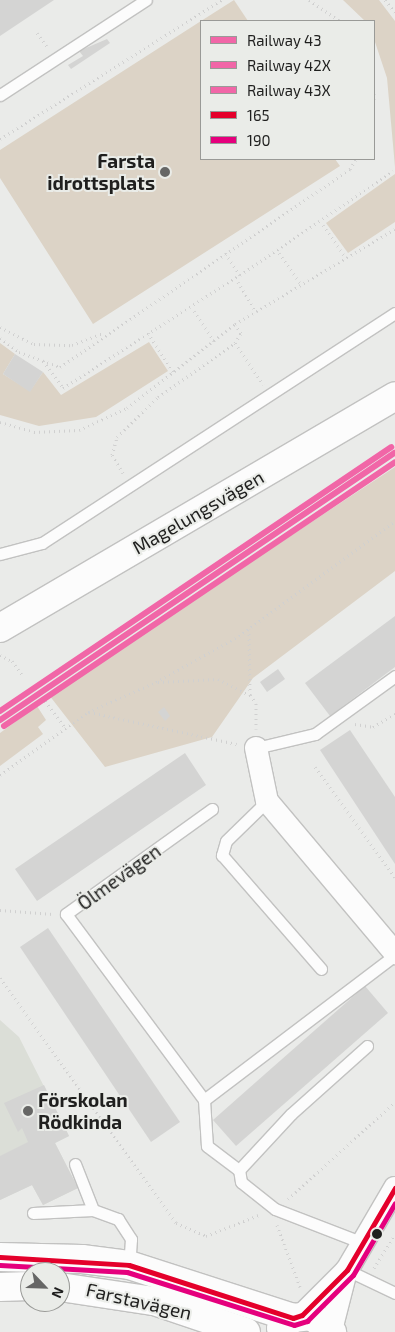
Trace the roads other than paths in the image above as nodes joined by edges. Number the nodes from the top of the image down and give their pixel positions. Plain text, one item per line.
1 (146, 0) edge
2 (0, 95) edge
3 (395, 313) edge
4 (395, 396) edge
5 (0, 554) edge
6 (0, 628) edge
7 (395, 676) edge
8 (256, 748) joint
9 (267, 802) junction
10 (212, 809) dead end
11 (395, 954) edge
12 (321, 970) dead end
13 (367, 1046) dead end
14 (204, 1100) junction
15 (75, 1164) dead end
16 (238, 1170) junction
17 (395, 1188) edge
18 (93, 1210) junction
19 (33, 1213) dead end
20 (364, 1243) junction
21 (0, 1258) edge
22 (129, 1265) junction
23 (347, 1270) junction
24 (20, 1286) edge
25 (0, 1287) edge
26 (70, 1288) edge
27 (395, 1293) edge
28 (294, 1315) edge
29 (331, 1331) edge
30 (246, 1332) edge

1 - 2 lane
3 - 5 lane
4 - 6 street, Magelungsvägen
7 - 8 lane
8 - 9 street
9 - 11 street
9 - 12 lane
10 - 14 lane, Ölmevägen
11 - 14 lane
13 - 16 lane
14 - 16 lane
15 - 18 lane
16 - 20 lane
17 - 20 street
18 - 19 lane
18 - 22 lane
20 - 23 street
21 - 22 street, Farstavägen
22 - 28 street, Farstavägen
23 - 27 lane
23 - 28 street
23 - 29 street
24 - 25 street
26 - 30 street, Farstavägen
28 - 29 street, Farstavägen

